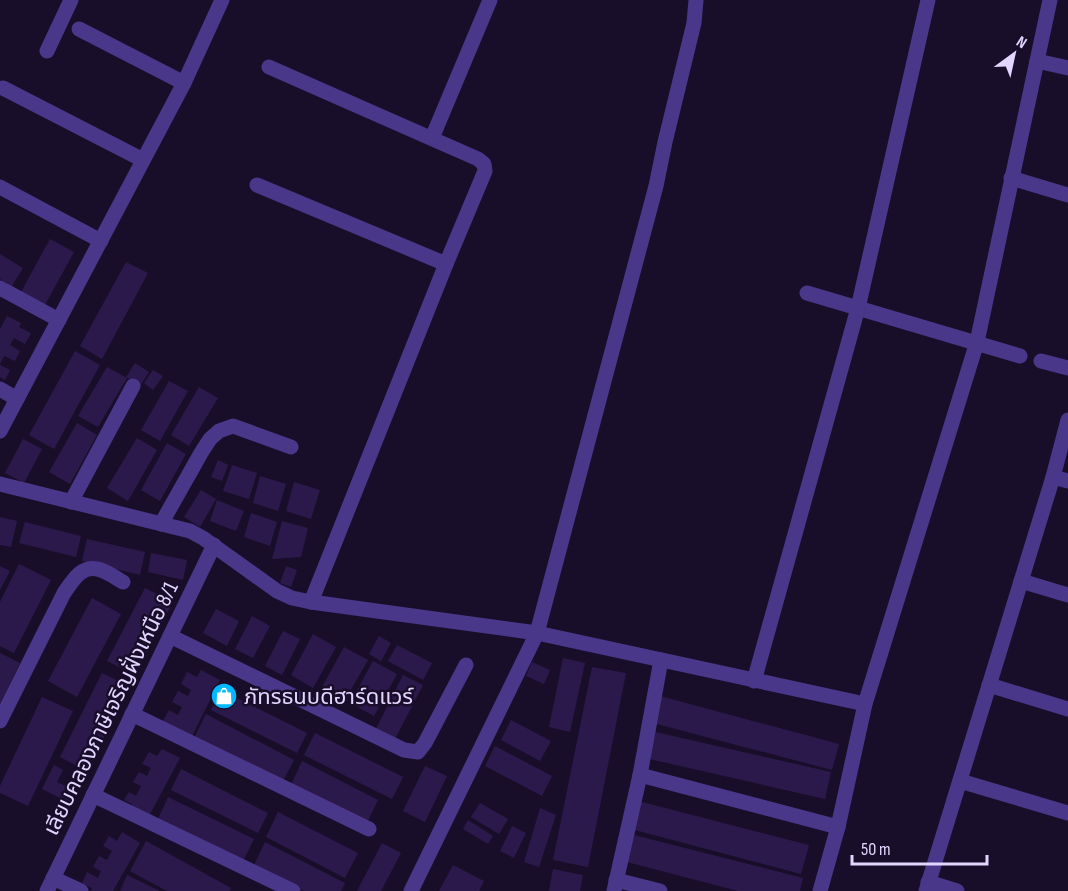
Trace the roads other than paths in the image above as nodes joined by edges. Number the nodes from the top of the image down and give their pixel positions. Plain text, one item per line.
1 (71, 0) edge
2 (222, 0) edge
3 (490, 0) edge
4 (696, 0) edge
5 (928, 0) edge
6 (1050, 0) edge
7 (79, 29) dead end
8 (47, 51) dead end
9 (1037, 61) junction
10 (269, 67) dead end
11 (1068, 68) edge
12 (184, 83) junction
13 (3, 88) dead end
14 (432, 138) junction
15 (143, 160) junction
16 (1011, 178) junction
17 (257, 185) dead end
18 (0, 187) edge
19 (1068, 195) edge
20 (101, 241) junction
21 (446, 264) junction
22 (0, 288) edge
23 (807, 293) dead end
24 (858, 308) junction
25 (59, 320) junction
26 (977, 342) junction
27 (1020, 356) dead end
28 (1041, 361) dead end
29 (1068, 368) edge
30 (133, 386) dead end
31 (0, 390) edge
32 (17, 399) junction
33 (1068, 420) edge
34 (0, 431) edge
35 (291, 447) dead end
36 (1061, 479) edge
37 (0, 484) edge
38 (71, 502) junction
39 (161, 524) junction
40 (214, 545) junction
41 (1021, 581) junction
42 (123, 582) dead end
43 (1068, 595) edge
44 (311, 602) junction
45 (537, 633) junction
46 (170, 636) junction
47 (661, 660) junction
48 (466, 665) dead end
49 (754, 681) junction
50 (989, 685) junction
51 (865, 704) junction
52 (1068, 709) edge
53 (132, 714) junction
54 (1, 715) edge
55 (640, 775) junction
56 (960, 781) junction
57 (93, 795) junction
58 (1068, 813) edge
59 (838, 827) junction
60 (369, 829) dead end
61 (50, 884) edge
62 (615, 885) edge
63 (927, 887) edge
64 (81, 891) edge
65 (293, 891) edge
66 (411, 891) edge
67 (660, 891) edge
68 (820, 891) edge
69 (957, 891) edge

1 - 8 street
2 - 12 street
3 - 14 street
4 - 45 street
5 - 24 street
6 - 9 street
7 - 12 street
9 - 11 street
9 - 16 street
10 - 14 street
12 - 15 street
13 - 15 street
14 - 21 street
15 - 20 street
16 - 19 street
16 - 26 street
17 - 21 street
18 - 20 street
20 - 25 street
21 - 44 street
22 - 25 street
23 - 24 street
24 - 26 street
24 - 49 street
25 - 32 street
26 - 27 street
26 - 51 street
28 - 29 street
30 - 38 street
31 - 32 street
32 - 34 street
33 - 36 street
35 - 39 street
36 - 41 street
37 - 38 street
38 - 39 street
39 - 40 street
40 - 44 street
40 - 46 street, เลียบคลองภาษีเจริญฝั่งเหนือ 8/1
41 - 43 street
41 - 50 street
42 - 54 street
44 - 45 street
45 - 47 street
45 - 66 street
46 - 48 street
46 - 53 street, เลียบคลองภาษีเจริญฝั่งเหนือ 8/1
47 - 49 street
47 - 55 street
49 - 51 street
50 - 52 street
50 - 56 street
51 - 59 street
53 - 57 street, เลียบคลองภาษีเจริญฝั่งเหนือ 8/1
53 - 60 street
55 - 59 street
55 - 62 street
56 - 58 street
56 - 63 street
57 - 61 street, เลียบคลองภาษีเจริญฝั่งเหนือ 8/1
57 - 65 street
59 - 68 street
61 - 64 street
62 - 67 street
63 - 69 street

